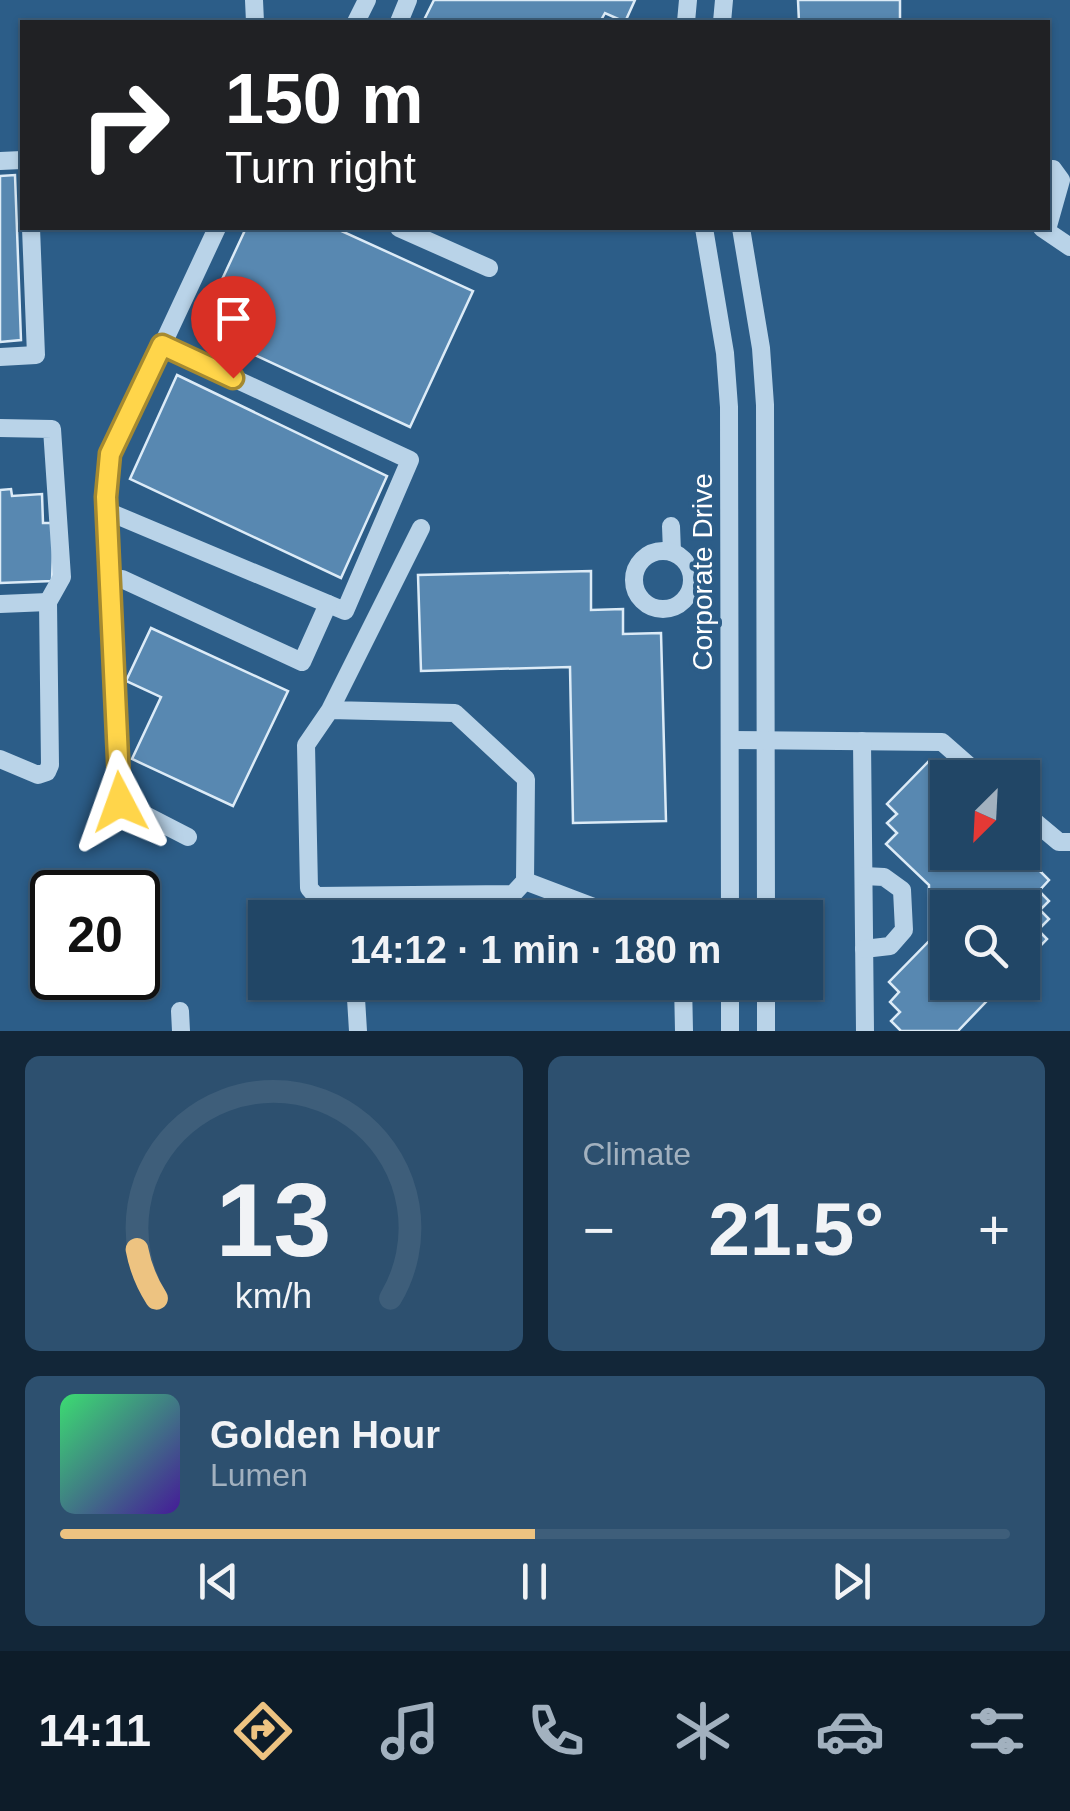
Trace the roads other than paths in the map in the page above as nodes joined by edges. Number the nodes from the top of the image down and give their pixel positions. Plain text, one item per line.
1 (1050, 168) edge
2 (1050, 214) edge
3 (31, 230) edge
4 (216, 230) edge
5 (404, 230) edge
6 (704, 230) edge
7 (741, 230) edge
8 (1049, 230) edge
9 (1070, 246) edge
10 (489, 268) dead end
11 (162, 345) junction
12 (0, 357) edge
13 (0, 428) edge
14 (109, 512) junction
15 (671, 526) dead end
16 (421, 528) dead end
17 (672, 552) dead end
18 (110, 580) junction
19 (48, 602) junction
20 (0, 604) edge
21 (328, 604) junction
22 (330, 710) junction
23 (730, 740) junction
24 (766, 741) junction
25 (862, 742) junction
26 (0, 759) edge
27 (962, 760) edge
28 (1040, 826) edge
29 (188, 837) dead end
30 (1070, 842) edge
31 (864, 876) junction
32 (525, 881) junction
33 (573, 900) edge
34 (730, 900) edge
35 (766, 900) edge
36 (864, 949) junction
37 (356, 1000) edge
38 (683, 1000) edge
39 (730, 1000) edge
40 (766, 1000) edge
41 (180, 1011) dead end
42 (181, 1031) edge
43 (358, 1031) edge
44 (684, 1031) edge
45 (730, 1031) edge
46 (766, 1031) edge
47 (865, 1031) edge

1 - 2 street
3 - 12 street
4 - 11 street
5 - 10 street
6 - 23 street, Corporate Drive
7 - 24 street
8 - 9 street
11 - 14 street
11 - 21 street
13 - 19 street
14 - 18 street
14 - 21 street
15 - 17 street
16 - 22 street
18 - 21 street
18 - 29 street
19 - 20 street
19 - 26 street
22 - 32 street
22 - 32 street
23 - 24 street
23 - 34 street, Corporate Drive
24 - 25 street
24 - 35 street
25 - 27 street
25 - 31 street
28 - 30 street
31 - 36 street
31 - 36 street
32 - 33 street
36 - 47 street
37 - 43 street
38 - 44 street
39 - 45 street
40 - 46 street
41 - 42 street

